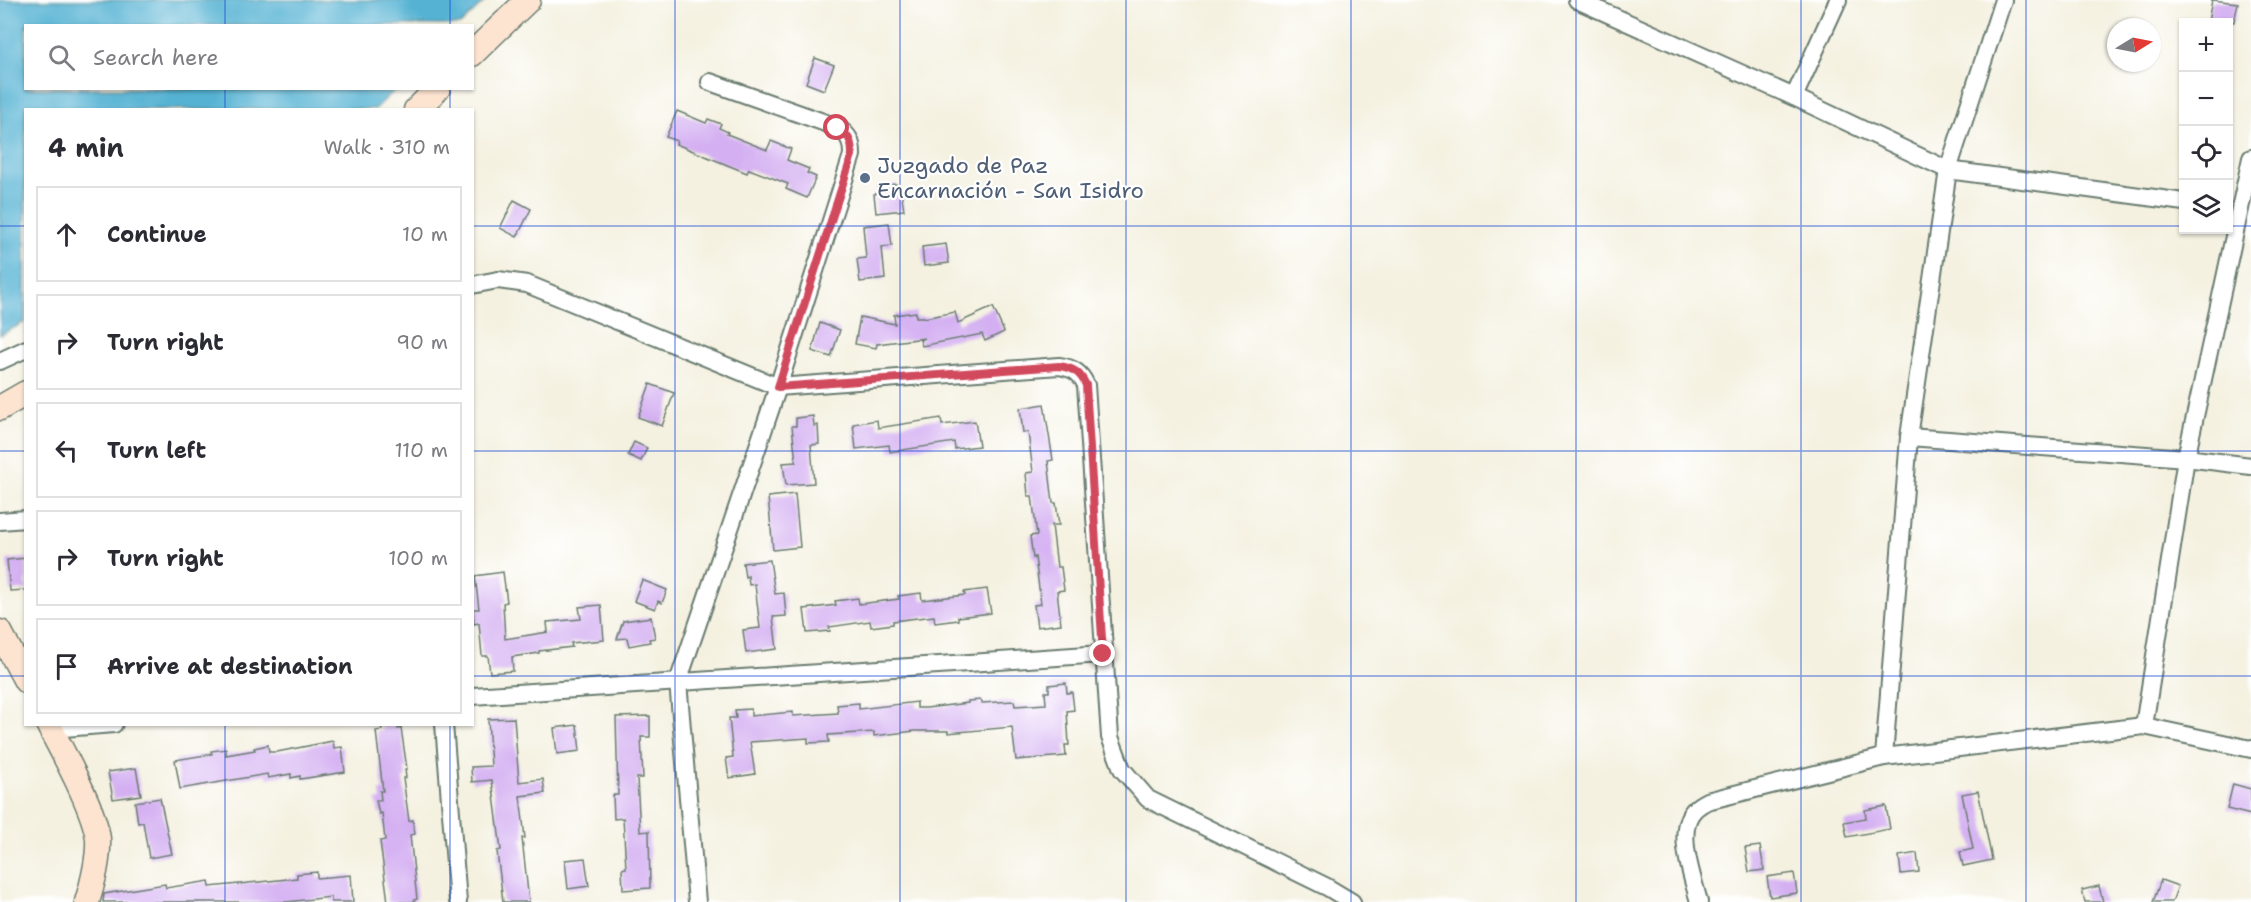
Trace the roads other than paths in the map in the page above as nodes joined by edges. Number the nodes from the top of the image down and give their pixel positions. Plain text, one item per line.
1 (528, 0) edge
2 (1577, 0) edge
3 (1838, 0) edge
4 (2003, 0) edge
5 (474, 52) edge
6 (711, 82) dead end
7 (436, 90) edge
8 (1794, 97) junction
9 (418, 108) edge
10 (2251, 158) edge
11 (1948, 170) junction
12 (2179, 201) edge
13 (2240, 210) edge
14 (474, 285) edge
15 (24, 350) edge
16 (0, 361) edge
17 (778, 387) junction
18 (24, 394) edge
19 (0, 408) edge
20 (1910, 437) junction
21 (2187, 459) junction
22 (2251, 466) edge
23 (24, 519) edge
24 (0, 520) edge
25 (0, 632) edge
26 (1103, 654) junction
27 (24, 677) edge
28 (678, 682) junction
29 (474, 696) edge
30 (71, 726) edge
31 (444, 726) edge
32 (2144, 726) junction
33 (50, 727) edge
34 (2251, 749) edge
35 (1884, 757) junction
36 (87, 902) edge
37 (458, 902) edge
38 (697, 902) edge
39 (1352, 902) edge
40 (1699, 902) edge

1 - 5 main road
2 - 8 street
3 - 8 street
4 - 11 street
6 - 17 street
7 - 9 main road
8 - 11 street
10 - 13 street
11 - 12 street
11 - 20 street
13 - 21 street
14 - 17 street
15 - 16 street
17 - 26 street
17 - 28 street
18 - 19 main road
20 - 21 street
20 - 35 street
21 - 22 street
21 - 32 street
23 - 24 street
25 - 27 main road
26 - 28 street
26 - 39 street
28 - 29 street
28 - 38 street
30 - 33 street
31 - 37 street
32 - 34 street
32 - 35 street
33 - 36 main road
35 - 40 street

